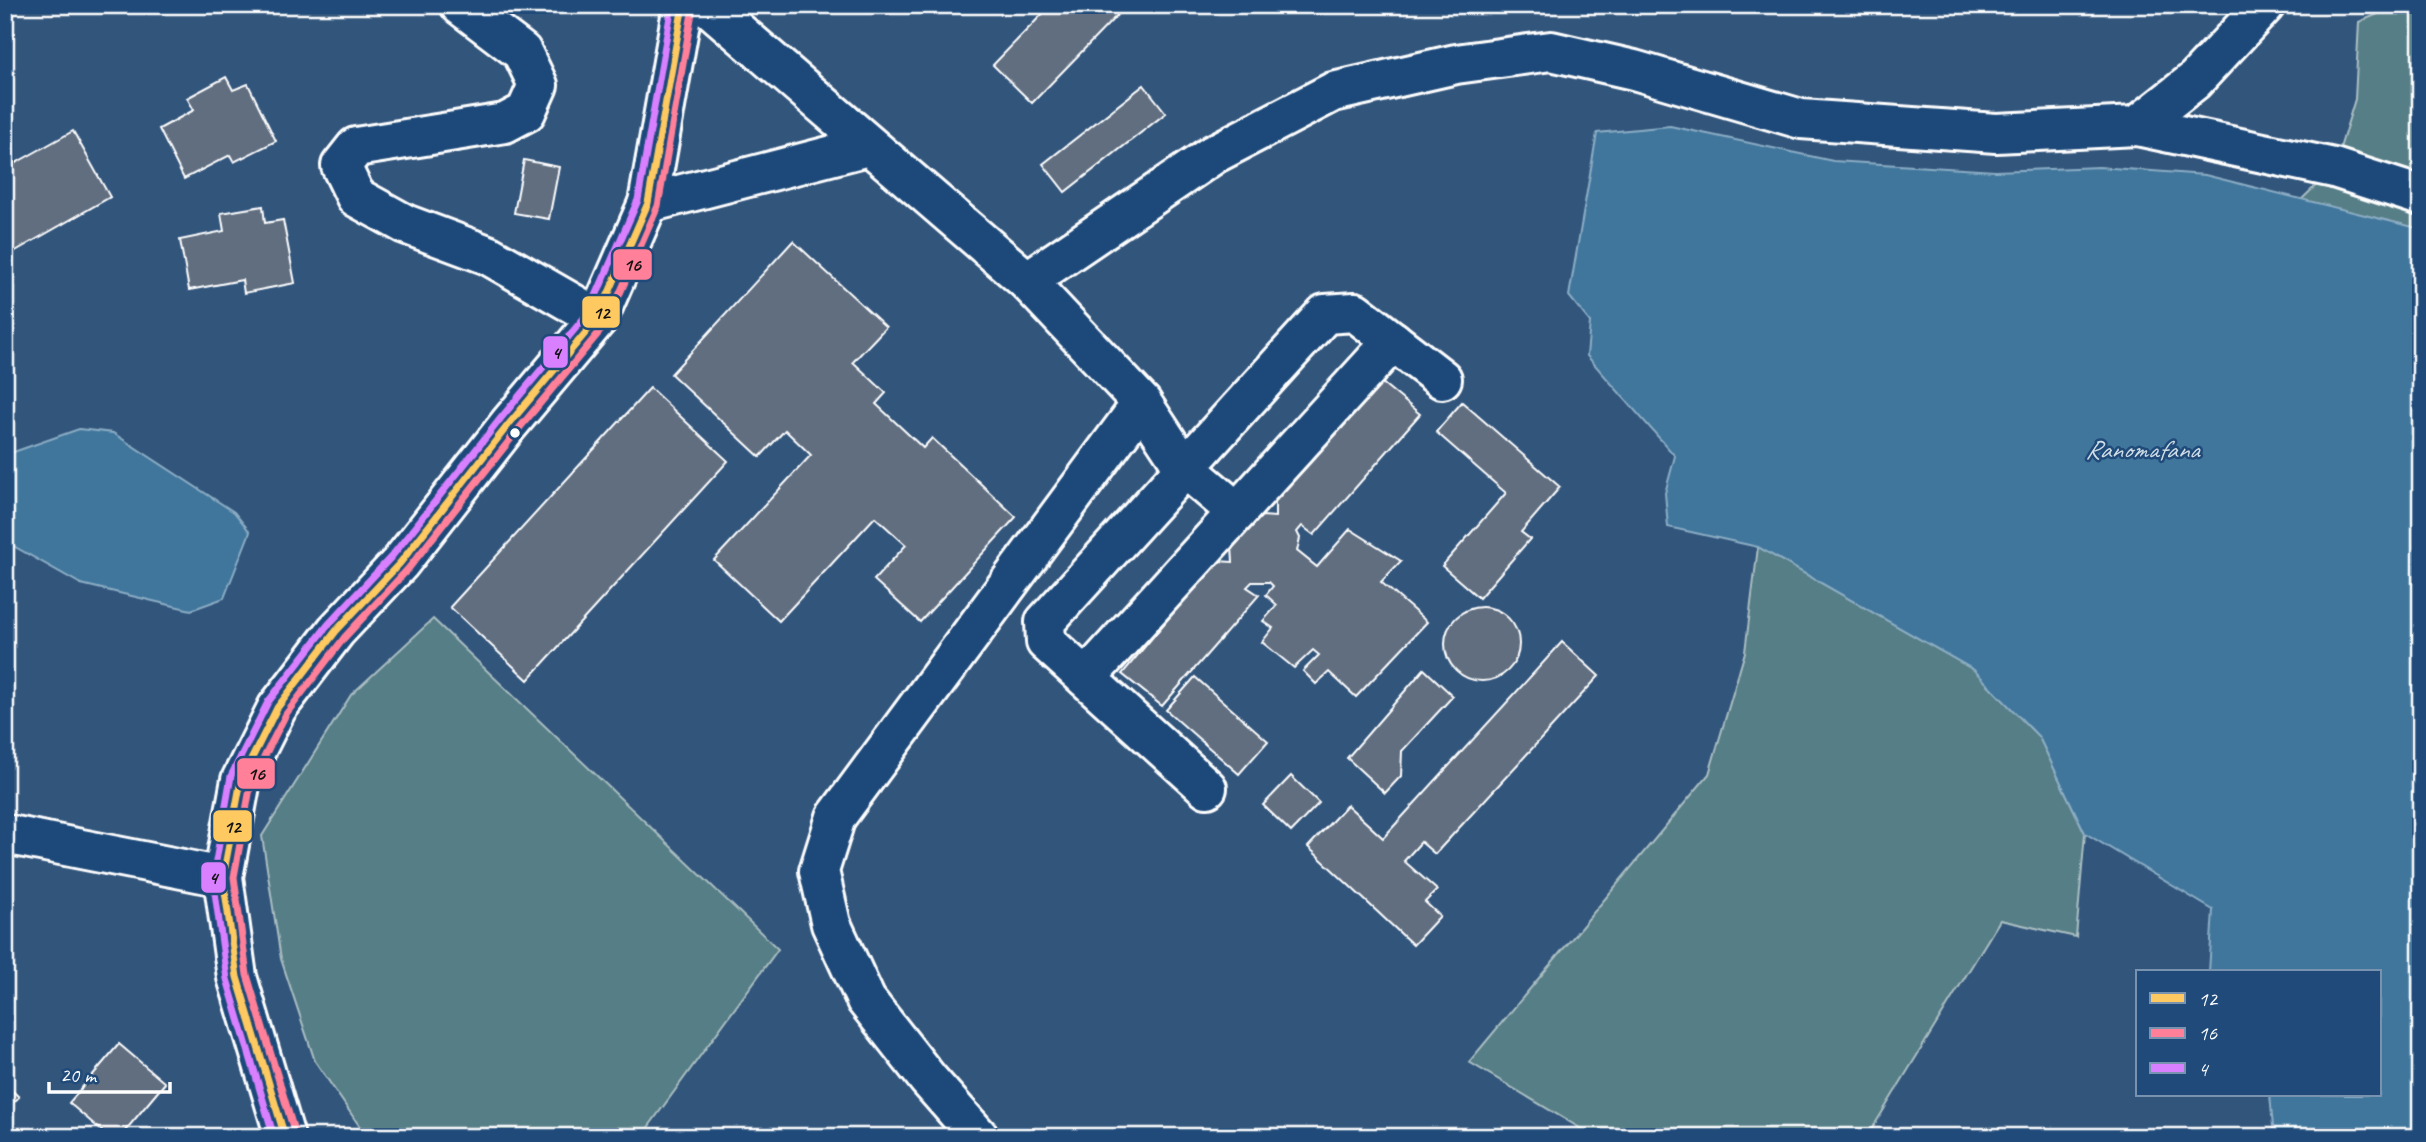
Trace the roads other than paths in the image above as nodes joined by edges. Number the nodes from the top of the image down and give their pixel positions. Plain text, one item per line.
1 (460, 5) edge
2 (683, 5) edge
3 (707, 5) edge
4 (2265, 5) edge
5 (2137, 126) junction
6 (868, 146) junction
7 (2421, 196) edge
8 (648, 203) junction
9 (1027, 281) junction
10 (598, 318) junction
11 (1393, 341) junction
12 (1442, 379) dead end
13 (1142, 403) junction
14 (1184, 467) junction
15 (1237, 512) junction
16 (1086, 678) junction
17 (1207, 788) dead end
18 (5, 834) edge
19 (223, 877) junction
20 (285, 1137) edge
21 (979, 1137) edge

1 - 10 street
2 - 8 street
3 - 6 street
4 - 5 street
5 - 7 street
5 - 9 street
6 - 8 street
6 - 9 street
8 - 10 street
9 - 13 street
10 - 19 street
11 - 12 street
11 - 14 street
11 - 15 street
13 - 14 street
13 - 21 street
14 - 15 street
14 - 16 street
15 - 16 street
16 - 17 street
18 - 19 street
19 - 20 street

